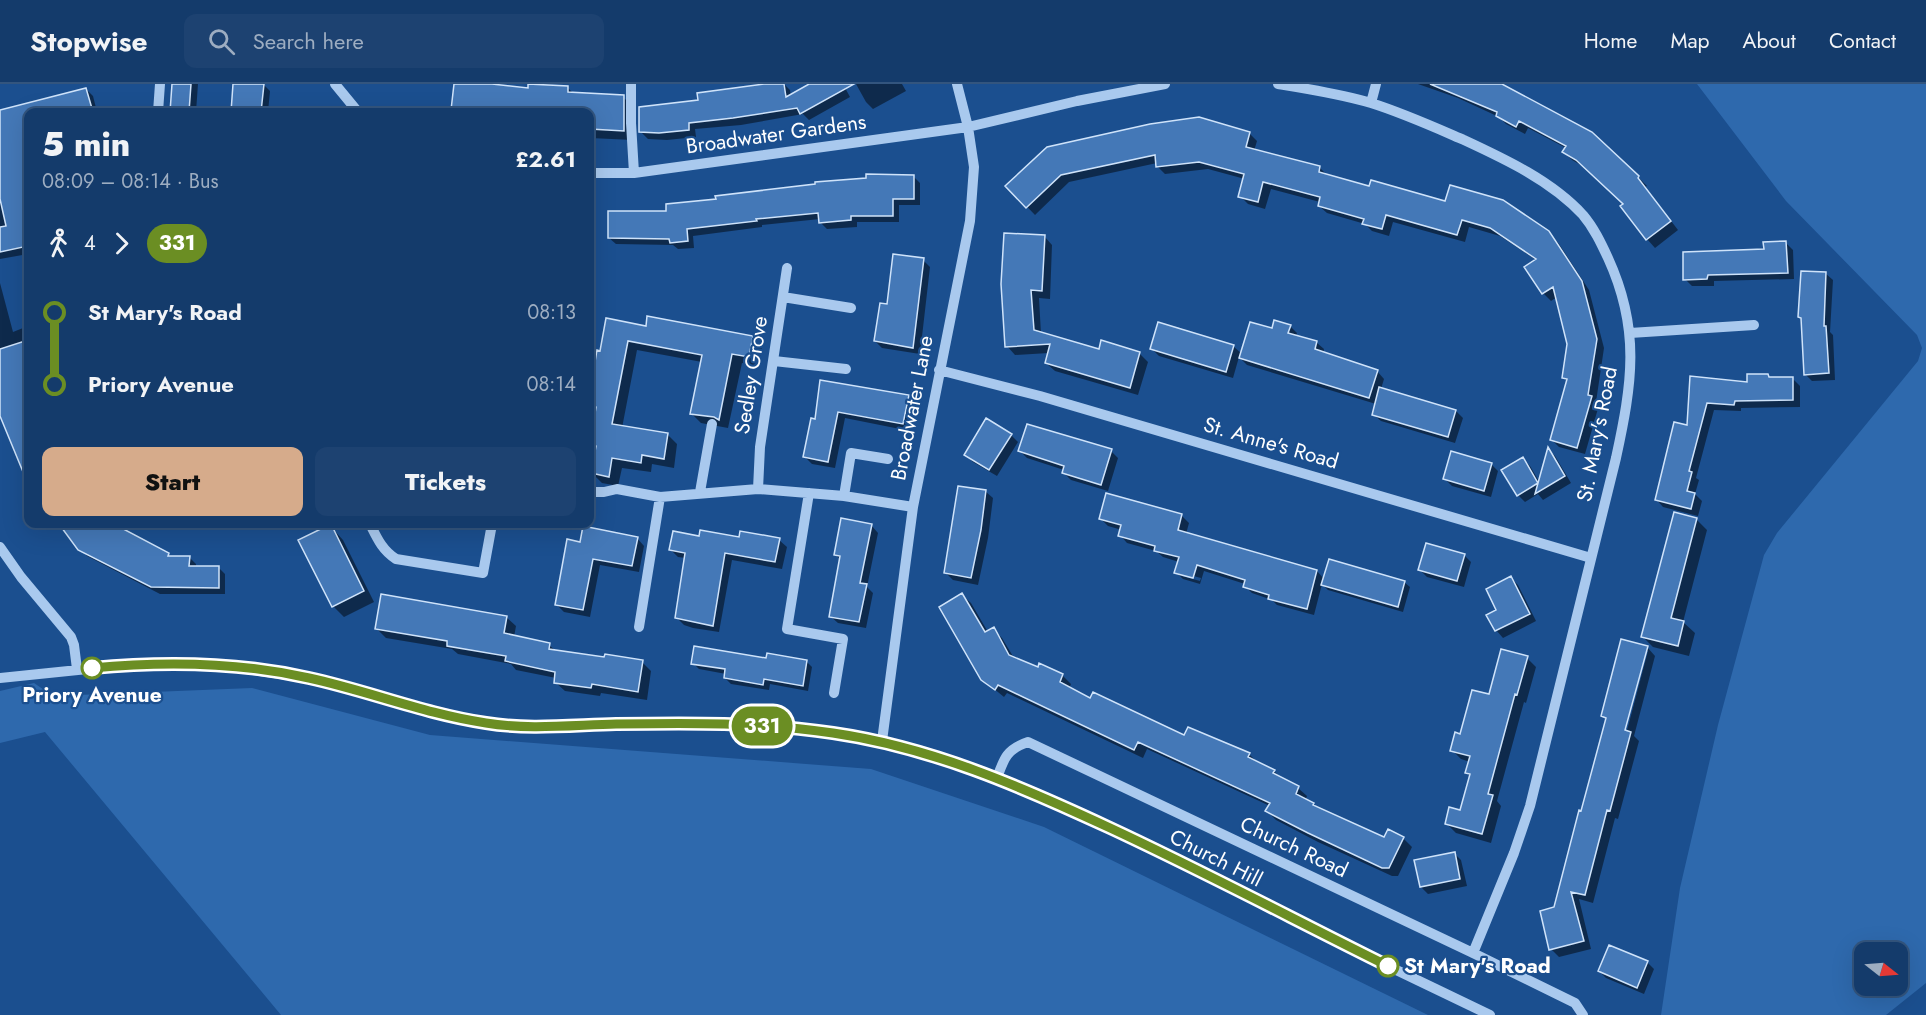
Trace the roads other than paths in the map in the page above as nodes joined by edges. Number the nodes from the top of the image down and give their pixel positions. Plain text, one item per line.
1 (160, 84) edge
2 (335, 84) edge
3 (631, 84) edge
4 (957, 84) edge
5 (1165, 84) edge
6 (1278, 84) edge
7 (1376, 84) edge
8 (1371, 103) junction
9 (158, 108) edge
10 (355, 108) edge
11 (968, 127) junction
12 (594, 173) edge
13 (634, 173) junction
14 (787, 268) dead end
15 (783, 297) junction
16 (851, 308) dead end
17 (1754, 325) dead end
18 (1630, 333) junction
19 (774, 361) junction
20 (846, 369) dead end
21 (939, 370) junction
22 (712, 424) dead end
23 (888, 459) dead end
24 (758, 489) junction
25 (594, 492) edge
26 (699, 492) junction
27 (809, 493) junction
28 (844, 496) junction
29 (660, 497) junction
30 (913, 507) junction
31 (372, 528) edge
32 (491, 528) edge
33 (0, 547) edge
34 (1591, 558) junction
35 (639, 627) dead end
36 (77, 669) junction
37 (0, 678) edge
38 (834, 693) dead end
39 (882, 741) junction
40 (997, 778) junction
41 (1473, 953) junction
42 (1490, 1015) edge
43 (1583, 1015) edge

1 - 9 street
2 - 10 street
3 - 13 street
4 - 11 street, Broadwater Lane
5 - 11 street
6 - 8 street, St. Mary's Road
7 - 8 street
8 - 18 street, St. Mary's Road
11 - 13 street, Broadwater Gardens
11 - 21 street, Broadwater Lane
12 - 13 street, Broadwater Gardens
14 - 15 street, Sedley Grove
15 - 16 street
15 - 19 street, Sedley Grove
17 - 18 street
18 - 34 street, St. Mary's Road
19 - 20 street
19 - 24 street, Sedley Grove
21 - 30 street, Broadwater Lane
21 - 34 street, St. Anne's Road
22 - 26 street
23 - 28 street
24 - 26 street
24 - 27 street
25 - 29 street
26 - 29 street
27 - 28 street
27 - 38 street
28 - 30 street
29 - 35 street
30 - 39 street, Broadwater Lane
31 - 32 street
33 - 36 street
34 - 41 street, St. Mary's Road
36 - 37 street, Church Hill
36 - 39 street, Church Hill
39 - 40 street, Church Hill
40 - 41 street, Church Road
40 - 42 street, Church Hill
41 - 43 street, Church Road

